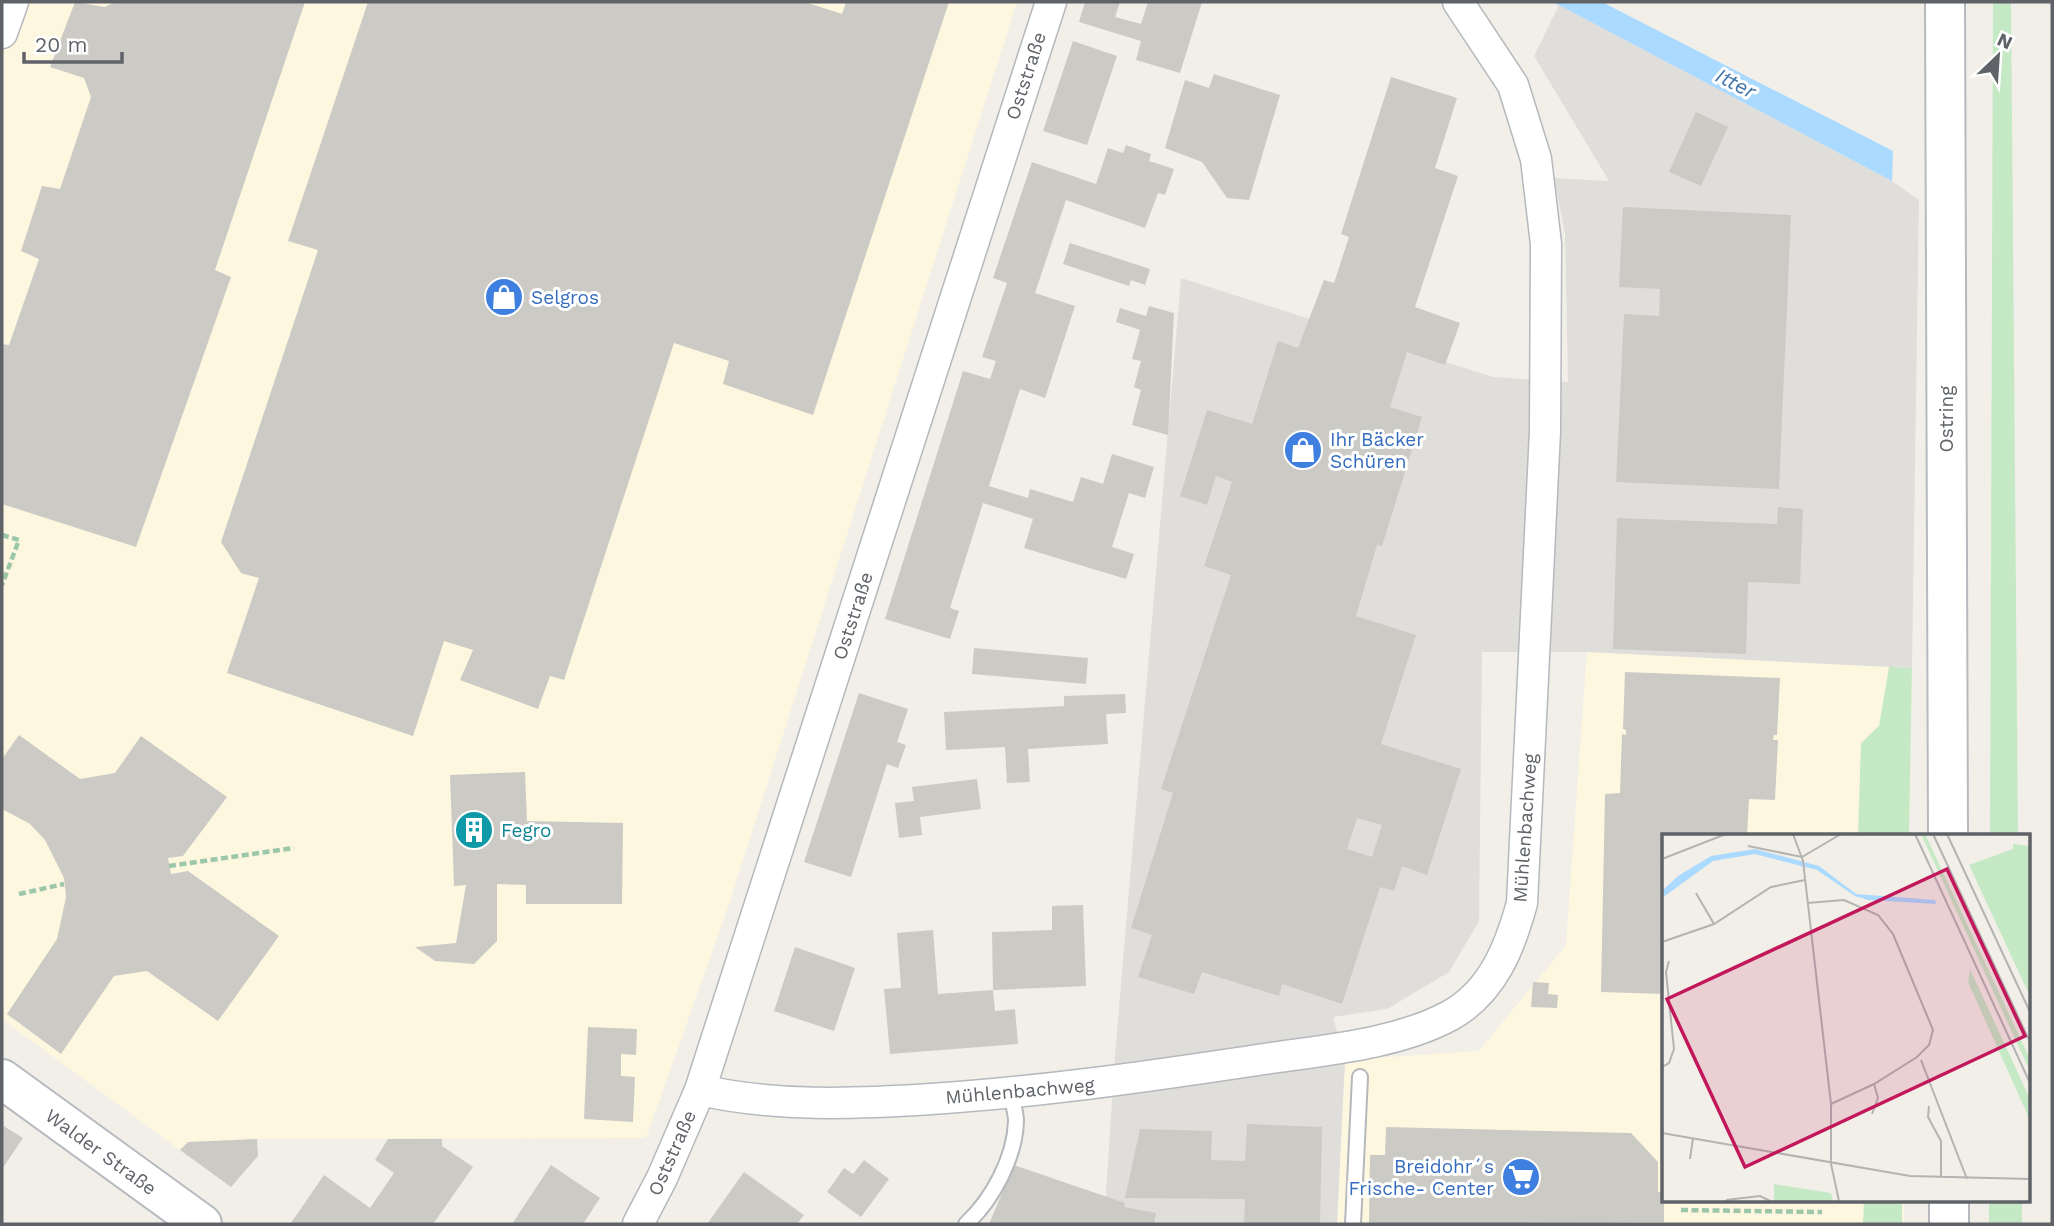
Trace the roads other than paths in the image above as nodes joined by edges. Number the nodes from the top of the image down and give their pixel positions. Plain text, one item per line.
1 (13, 2) edge
2 (1051, 2) edge
3 (1458, 2) edge
4 (1945, 2) edge
5 (2, 33) edge
6 (1948, 834) edge
7 (1360, 1077) dead end
8 (2, 1079) edge
9 (699, 1090) junction
10 (1011, 1093) junction
11 (1949, 1202) edge
12 (202, 1224) edge
13 (638, 1224) edge
14 (966, 1224) edge
15 (1353, 1224) edge
16 (1949, 1224) edge

1 - 5 street
2 - 9 street, Oststraße
3 - 10 street, Mühlenbachweg
4 - 6 main road, Ostring
7 - 15 lane
8 - 12 main road, Walder Straße
9 - 10 street, Mühlenbachweg
9 - 13 street, Oststraße
10 - 14 lane
11 - 16 main road

